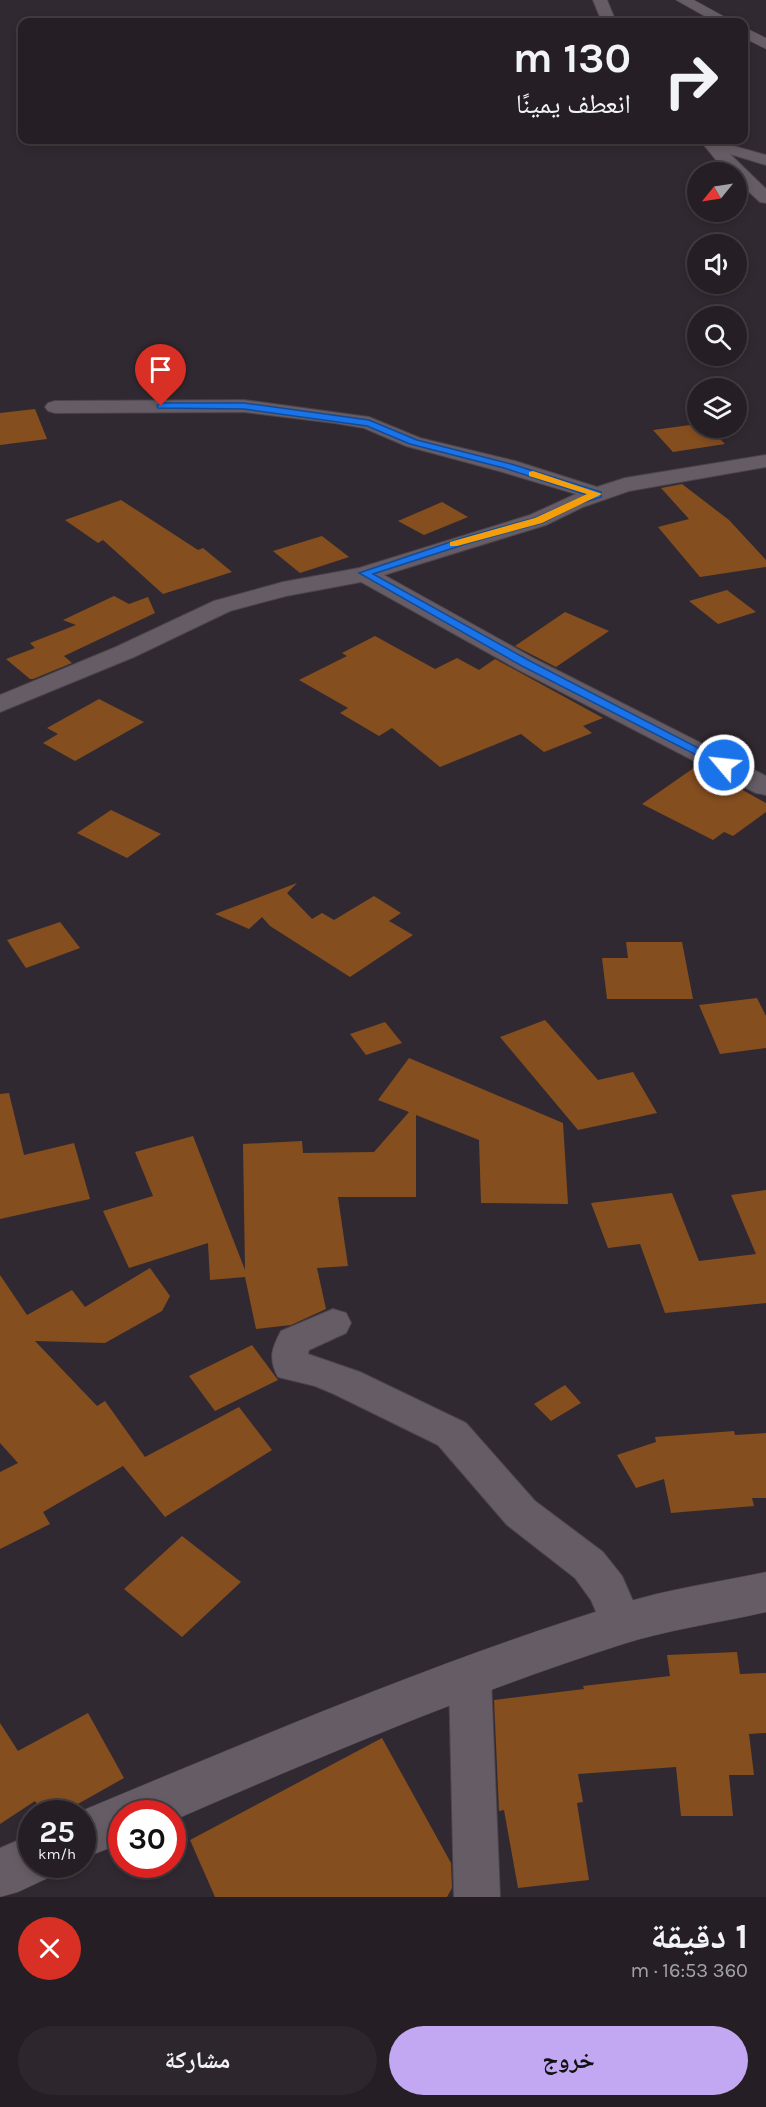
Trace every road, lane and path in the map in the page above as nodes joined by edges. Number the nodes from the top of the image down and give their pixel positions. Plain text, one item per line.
1 (600, 0) edge
2 (683, 0) edge
3 (607, 18) edge
4 (718, 18) edge
5 (748, 34) edge
6 (766, 44) edge
7 (710, 144) edge
8 (712, 144) edge
9 (766, 160) edge
10 (766, 198) edge
11 (56, 407) dead end
12 (766, 460) edge
13 (597, 494) junction
14 (364, 573) junction
15 (0, 704) edge
16 (766, 787) edge
17 (333, 1323) dead end
18 (765, 1596) edge
19 (622, 1624) junction
20 (470, 1678) junction
21 (164, 1800) edge
22 (18, 1866) edge
23 (0, 1874) edge
24 (477, 1897) edge

1 - 3 street
2 - 4 main road
5 - 6 main road
7 - 10 street
8 - 9 street
11 - 13 street
12 - 13 street
13 - 14 street
14 - 15 street
14 - 16 street
17 - 19 street
18 - 19 main road
19 - 20 main road
20 - 21 main road
20 - 24 street
22 - 23 main road

